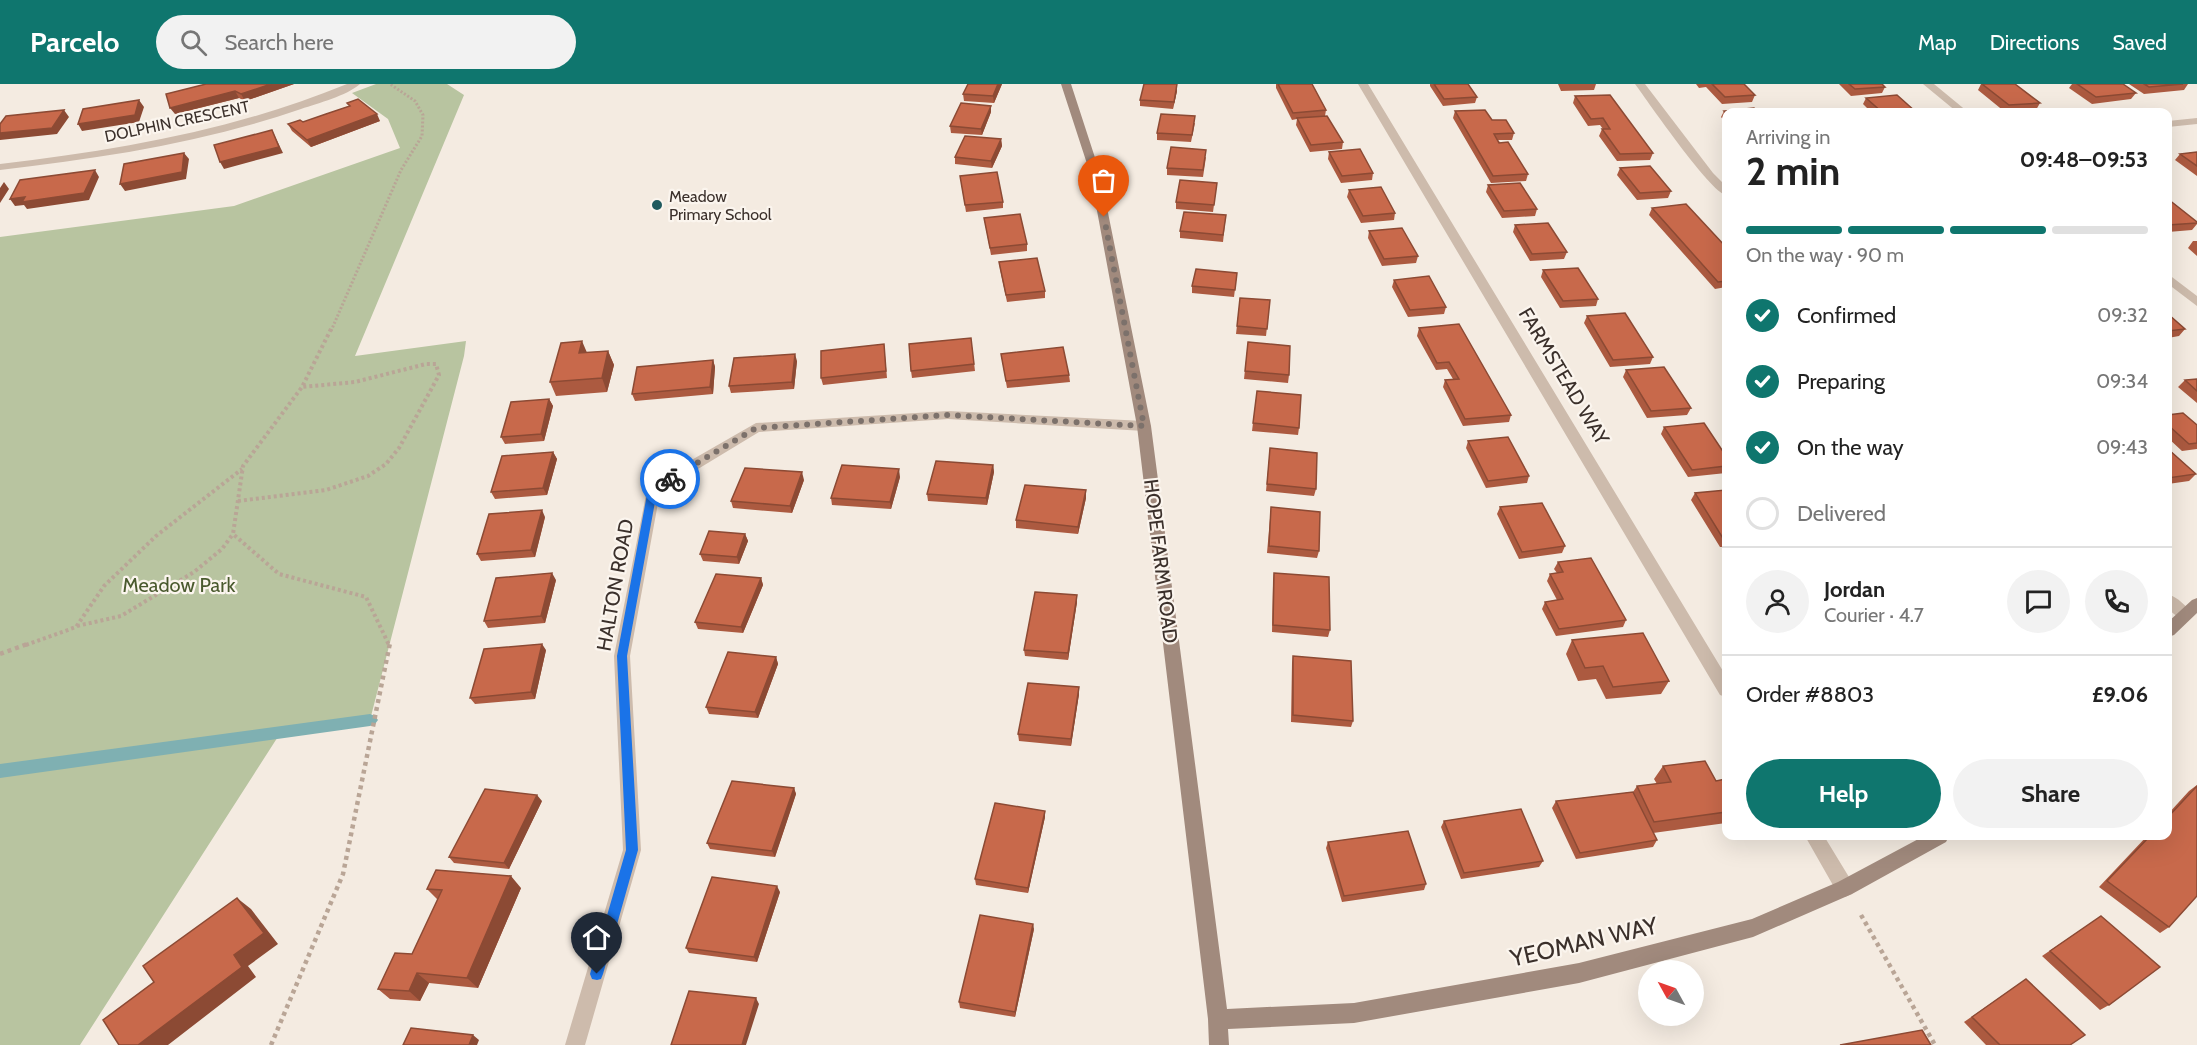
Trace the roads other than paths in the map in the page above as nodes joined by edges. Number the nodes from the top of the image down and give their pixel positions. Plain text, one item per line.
1 (355, 84) edge
2 (1066, 84) edge
3 (1363, 84) edge
4 (1640, 84) edge
5 (1928, 84) edge
6 (1959, 108) edge
7 (2197, 121) edge
8 (2172, 124) edge
9 (0, 167) edge
10 (1722, 188) edge
11 (2172, 281) edge
12 (2197, 302) edge
13 (1144, 426) junction
14 (2172, 604) edge
15 (2197, 604) edge
16 (2185, 615) junction
17 (2172, 627) edge
18 (1722, 683) edge
19 (1816, 840) edge
20 (1933, 840) edge
21 (1845, 888) junction
22 (1218, 1019) junction
23 (575, 1045) edge
24 (1219, 1045) edge

1 - 9 street, DOLPHIN CRESCENT
2 - 13 street, HOPE FARM ROAD
3 - 18 street, FARMSTEAD WAY
4 - 10 street
5 - 6 street
7 - 8 street
11 - 12 street
13 - 22 street, HOPE FARM ROAD
13 - 23 street, HALTON ROAD
14 - 16 street
15 - 16 street
16 - 17 street
19 - 21 street
20 - 21 street, YEOMAN WAY
21 - 22 street, YEOMAN WAY
22 - 24 street, HOPE FARM ROAD

